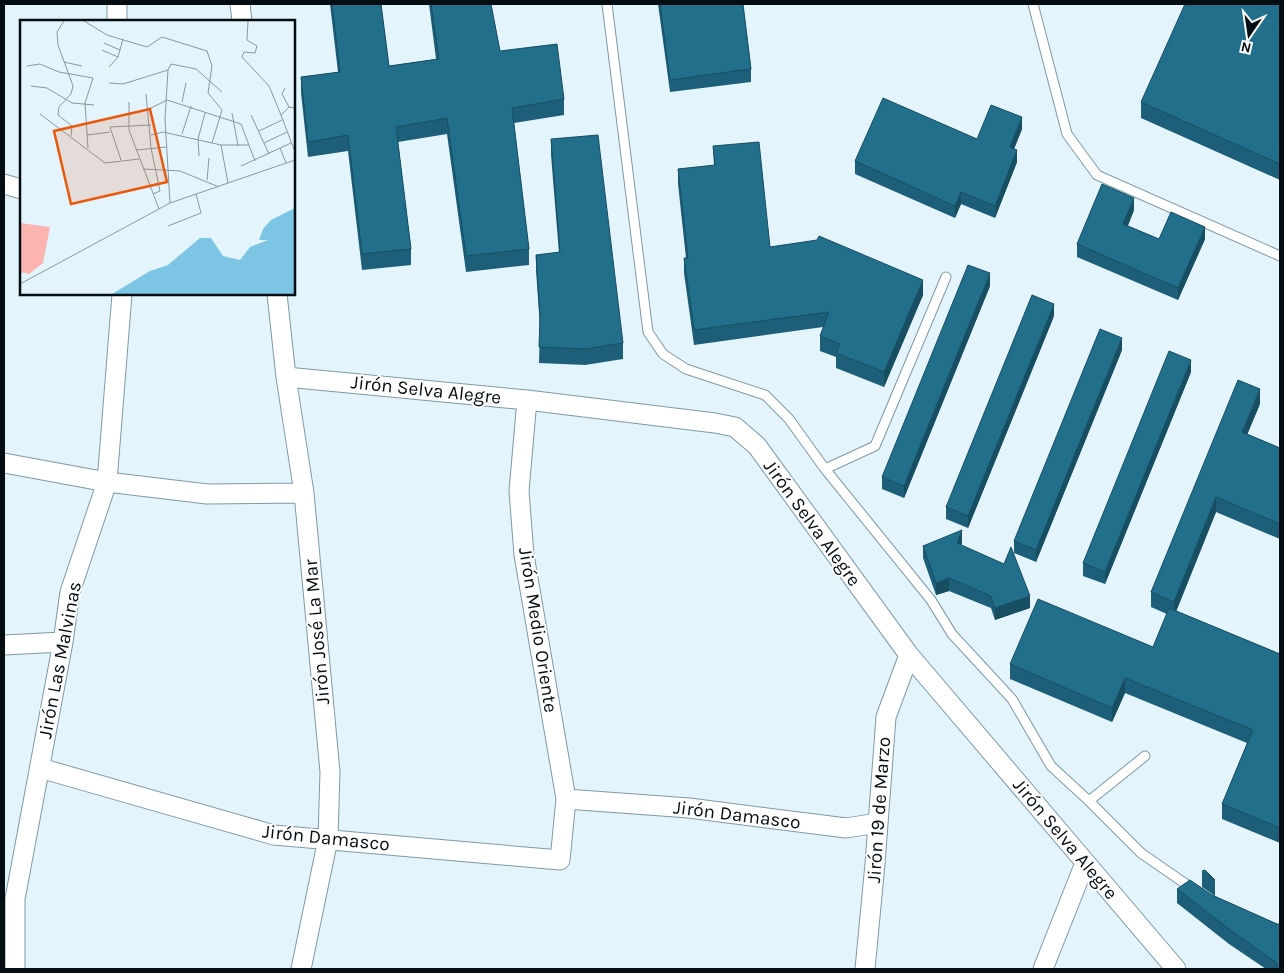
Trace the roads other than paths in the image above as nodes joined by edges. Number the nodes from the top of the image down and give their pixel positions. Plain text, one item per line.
1 (117, 4) edge
2 (240, 4) edge
3 (607, 4) edge
4 (1033, 4) edge
5 (117, 20) edge
6 (242, 20) edge
7 (4, 184) edge
8 (20, 189) edge
9 (1280, 256) edge
10 (946, 278) dead end
11 (122, 295) edge
12 (277, 295) edge
13 (286, 377) junction
14 (527, 400) junction
15 (4, 464) edge
16 (825, 470) junction
17 (107, 482) junction
18 (304, 493) junction
19 (63, 642) junction
20 (4, 645) edge
21 (909, 655) junction
22 (1145, 756) dead end
23 (40, 768) junction
24 (566, 799) junction
25 (1089, 801) junction
26 (878, 823) junction
27 (328, 839) junction
28 (560, 860) joint
29 (1085, 864) junction
30 (1198, 893) edge
31 (15, 969) edge
32 (301, 969) edge
33 (865, 969) edge
34 (1043, 969) edge
35 (1176, 969) edge

1 - 5 street
2 - 6 street
3 - 16 lane
4 - 9 lane
7 - 8 street
10 - 16 lane
11 - 17 street, Jirón Las Malvinas
12 - 13 street, Jirón José La Mar
13 - 14 street, Jirón Selva Alegre
13 - 18 street, Jirón José La Mar
14 - 21 street, Jirón Selva Alegre
14 - 24 street, Jirón Medio Oriente
15 - 17 street
16 - 25 lane
17 - 18 street
17 - 19 street, Jirón Las Malvinas
18 - 27 street, Jirón José La Mar
19 - 20 street
19 - 23 street, Jirón Las Malvinas
21 - 26 street, Jirón 19 de Marzo
21 - 29 street, Jirón Selva Alegre
22 - 25 lane
23 - 27 street, Jirón Damasco
23 - 31 street, Jirón Las Malvinas
24 - 26 street, Jirón Damasco
24 - 28 street, Jirón Medio Oriente
25 - 30 lane
26 - 33 street, Jirón 19 de Marzo
27 - 28 street, Jirón Damasco
27 - 32 street, Jirón José La Mar
29 - 34 street
29 - 35 street, Jirón Selva Alegre

